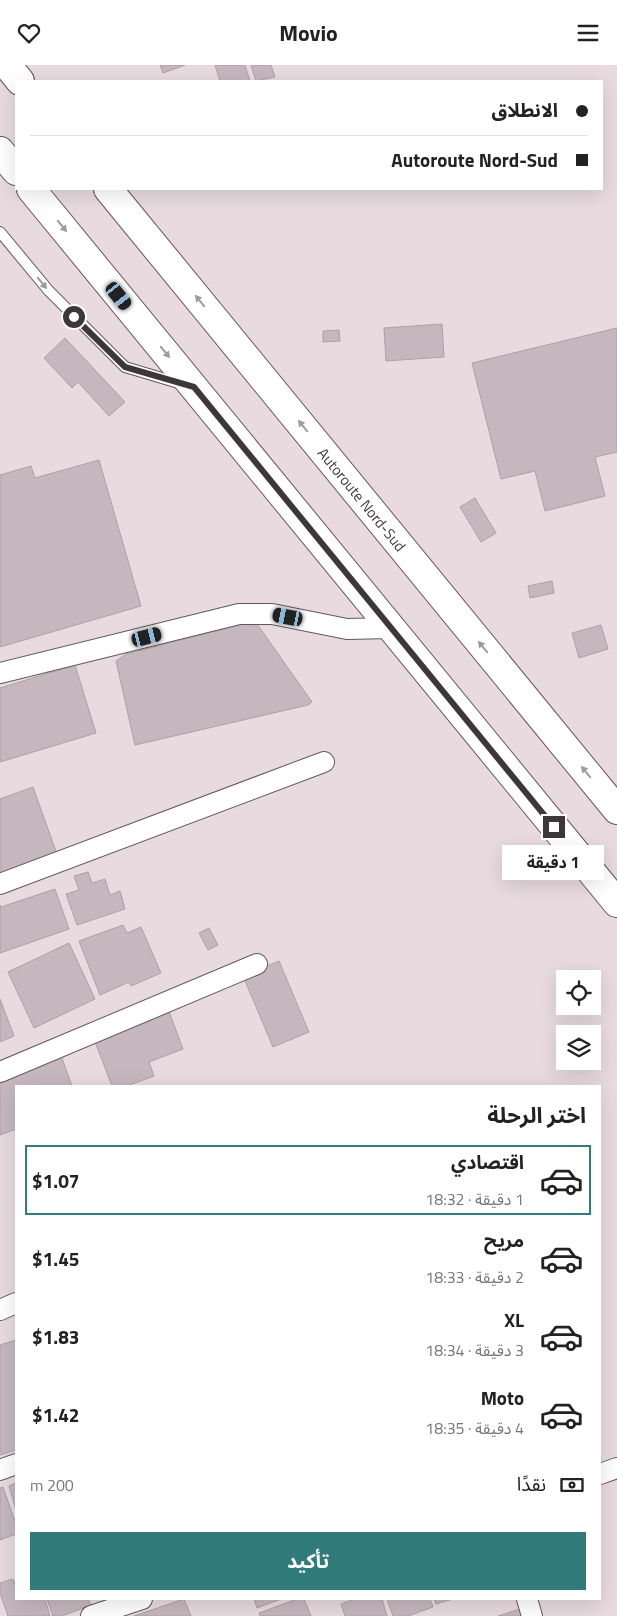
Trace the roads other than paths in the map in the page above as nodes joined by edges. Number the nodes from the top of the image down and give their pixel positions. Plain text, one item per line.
1 (7, 65) edge
2 (19, 80) edge
3 (0, 151) edge
4 (15, 170) edge
5 (32, 190) edge
6 (109, 190) edge
7 (0, 232) edge
8 (194, 387) junction
9 (391, 628) junction
10 (0, 673) edge
11 (324, 762) dead end
12 (617, 810) edge
13 (0, 884) edge
14 (617, 903) edge
15 (258, 964) dead end
16 (0, 1072) edge
17 (15, 1303) edge
18 (0, 1310) edge
19 (15, 1464) edge
20 (617, 1468) edge
21 (0, 1470) edge
22 (601, 1474) edge
23 (139, 1600) edge
24 (527, 1600) edge
25 (92, 1616) edge
26 (532, 1616) edge

1 - 2 highway
3 - 4 highway
5 -> 8 highway
12 -> 6 highway, Autoroute Nord-Sud
7 -> 8 lane
8 - 9 highway
9 - 10 street
9 - 14 highway
11 - 13 street
15 - 16 street
17 - 18 street
19 - 21 street
20 - 22 street
23 - 25 street
24 - 26 street

